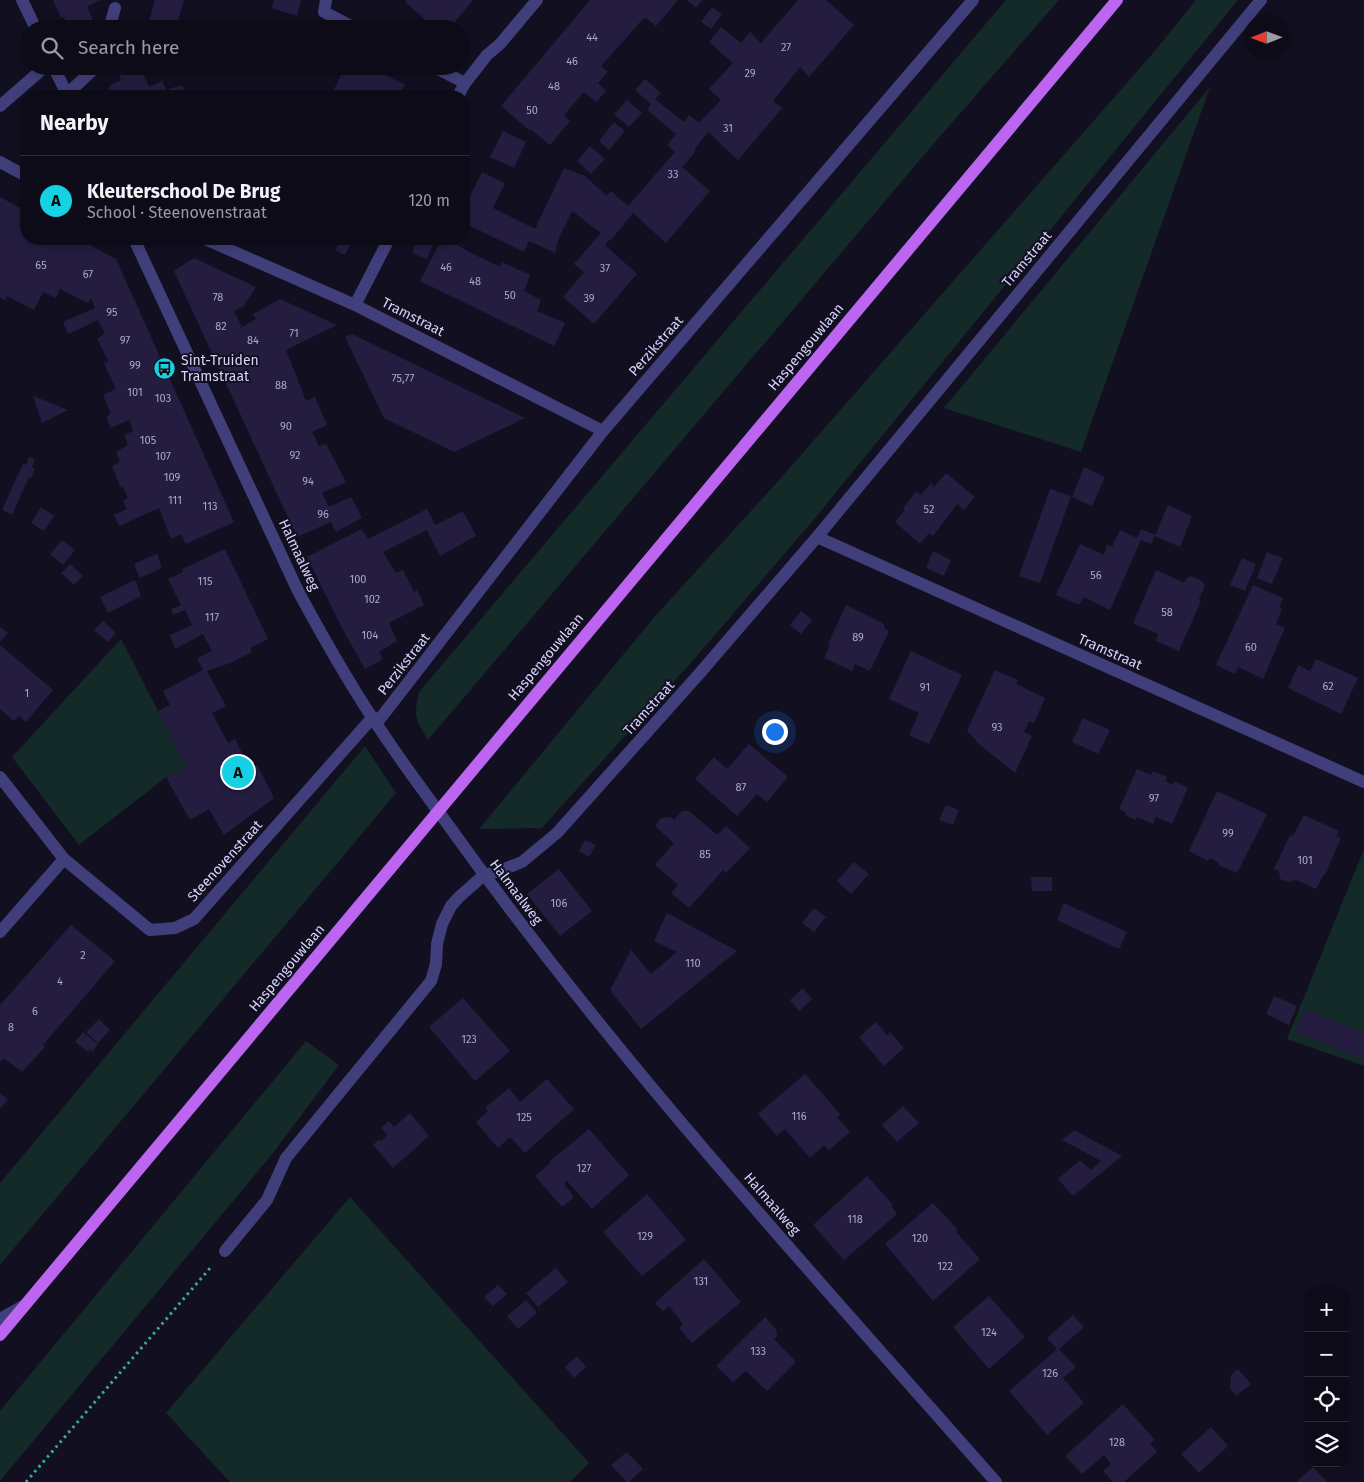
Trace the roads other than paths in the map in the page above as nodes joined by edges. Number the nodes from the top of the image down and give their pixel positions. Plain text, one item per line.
1 (22, 0) edge
2 (326, 0) edge
3 (537, 0) edge
4 (973, 0) edge
5 (1117, 0) edge
6 (1261, 0) edge
7 (115, 8) dead end
8 (32, 20) edge
9 (112, 20) edge
10 (340, 20) edge
11 (36, 75) edge
12 (57, 75) edge
13 (88, 75) edge
14 (449, 75) edge
15 (465, 83) junction
16 (65, 90) edge
17 (72, 90) edge
18 (461, 90) edge
19 (0, 106) edge
20 (0, 162) edge
21 (20, 173) edge
22 (137, 245) edge
23 (219, 245) edge
24 (386, 245) edge
25 (355, 305) junction
26 (603, 432) junction
27 (816, 537) junction
28 (374, 720) junction
29 (0, 777) edge
30 (1364, 782) edge
31 (64, 858) junction
32 (482, 872) junction
33 (0, 932) edge
34 (225, 1251) road end
35 (25, 1304) junction
36 (0, 1318) edge
37 (0, 1335) edge
38 (996, 1482) edge

1 - 8 street
2 - 10 street
3 - 15 street
4 - 26 street, Perzikstraat
5 - 35 main road, Haspengouwlaan
6 - 27 street, Tramstraat
7 - 9 street
11 - 19 street
12 - 16 street
13 - 17 street
14 - 15 street
15 - 18 street
20 - 21 street
22 - 28 street, Halmaalweg
23 - 25 street, Tramstraat
24 - 25 street
25 - 26 street, Tramstraat
26 - 28 street, Perzikstraat
27 - 30 street, Tramstraat
27 - 32 street, Tramstraat
28 - 31 street, Steenovenstraat
28 - 32 street, Halmaalweg
29 - 31 street, Steenovenstraat
31 - 33 street
32 - 34 street
32 - 38 street, Halmaalweg
35 - 36 street
35 - 37 main road, Haspengouwlaan

